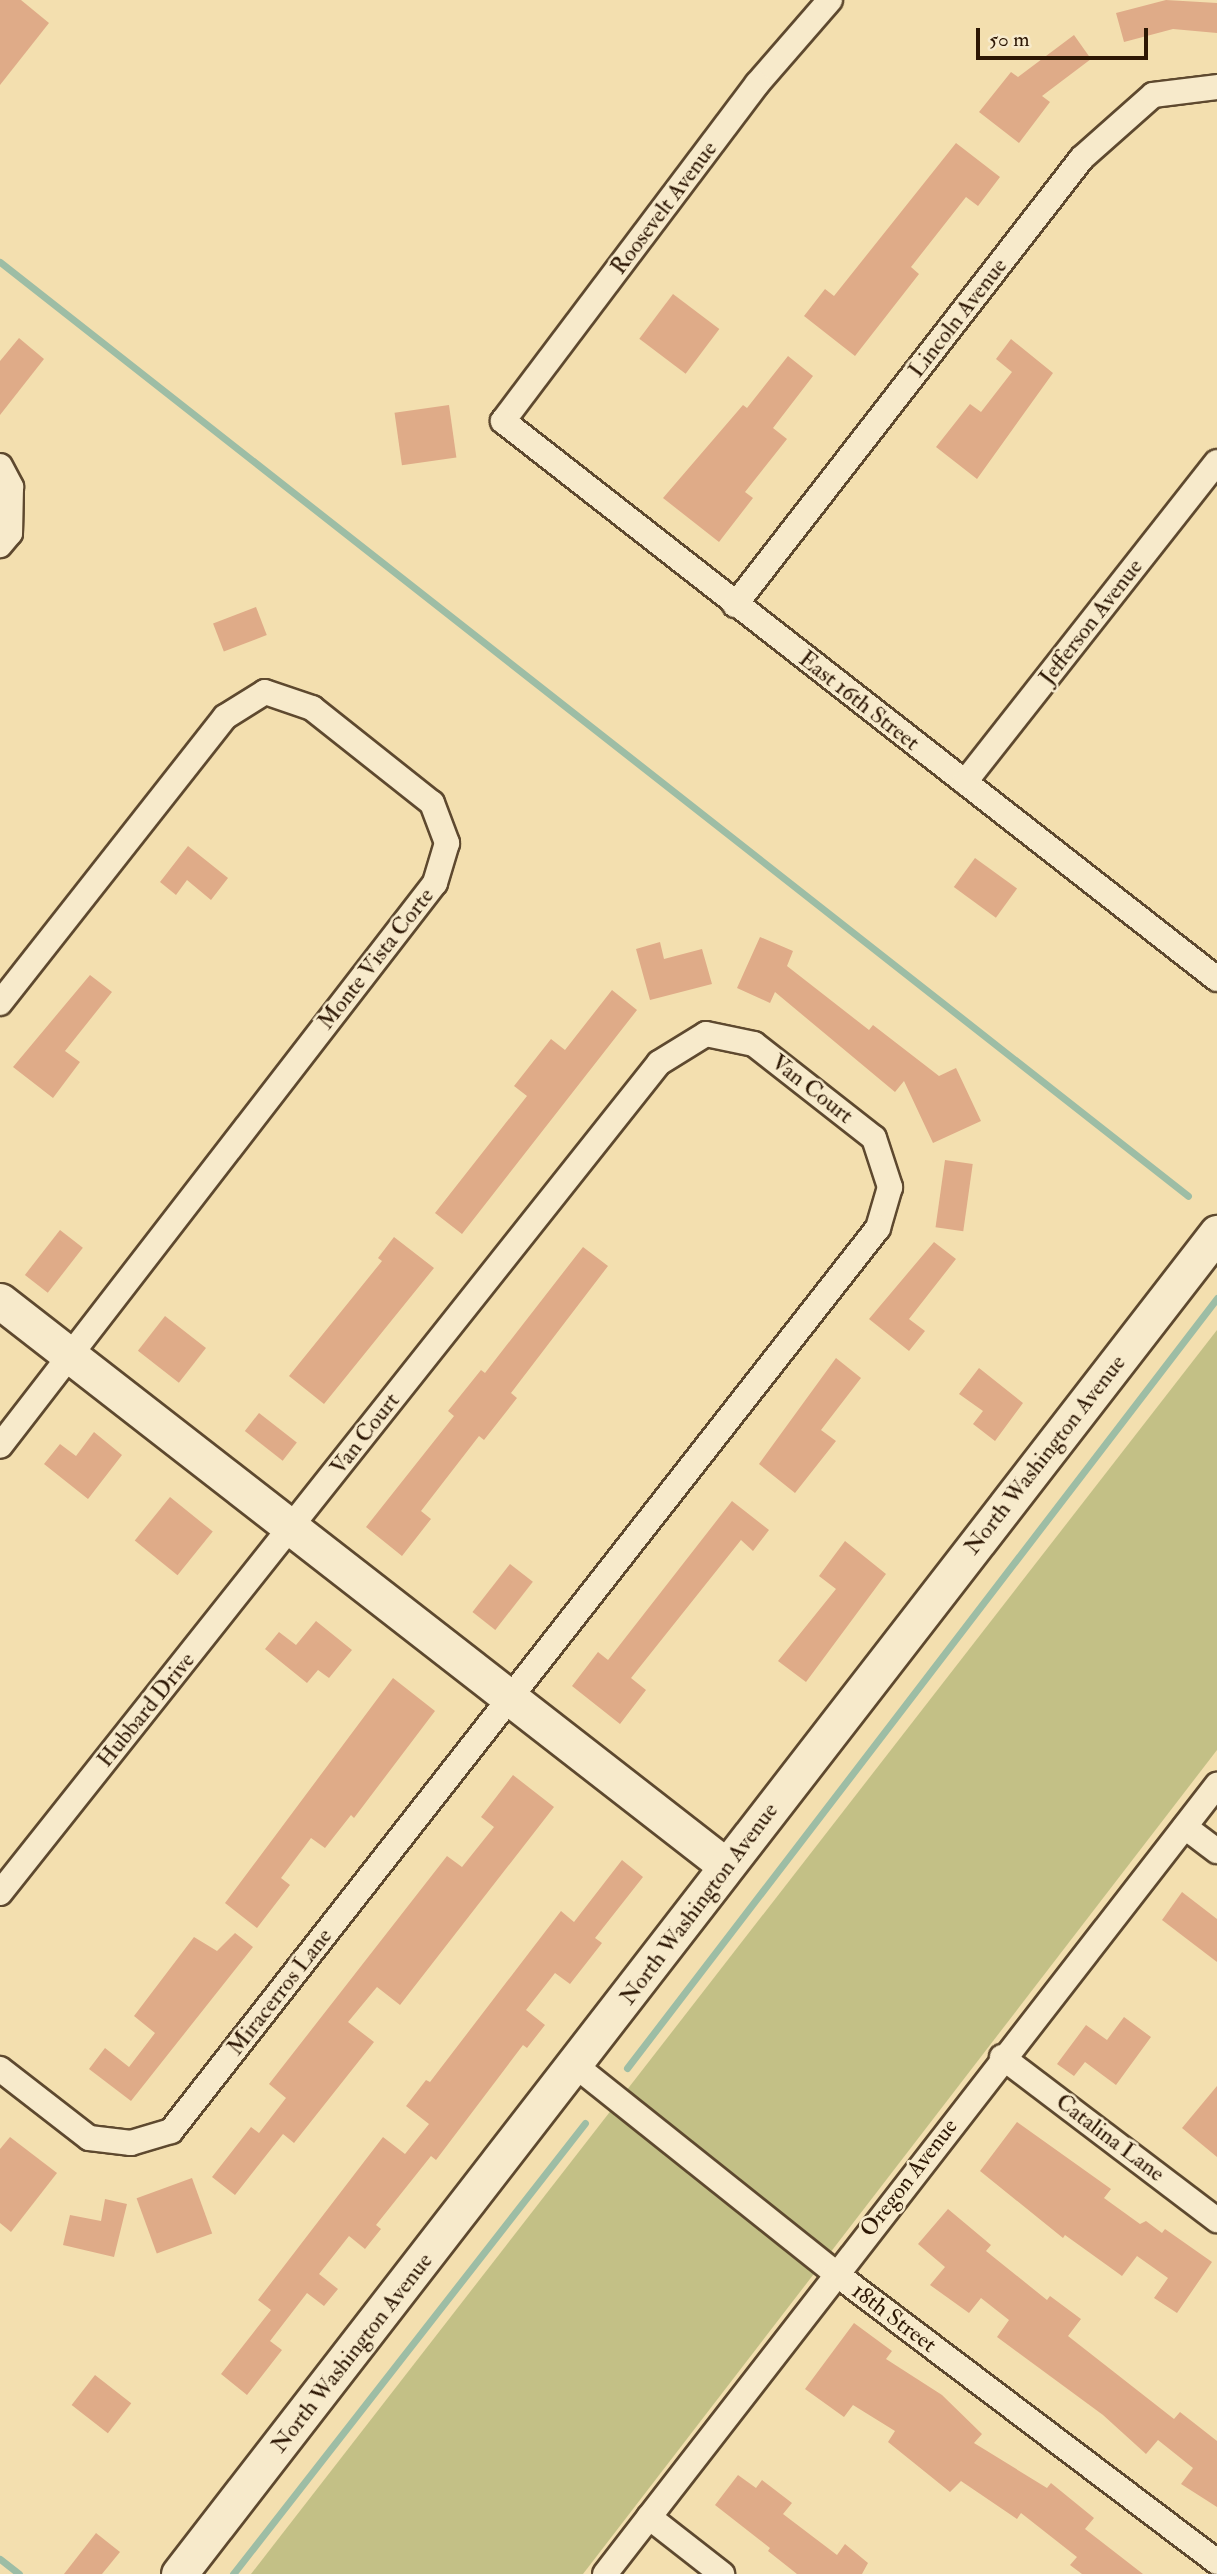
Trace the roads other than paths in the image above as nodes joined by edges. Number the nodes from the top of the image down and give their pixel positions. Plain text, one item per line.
1 (830, 0) edge
2 (1217, 87) edge
3 (503, 421) joint
4 (1217, 462) edge
5 (0, 466) edge
6 (0, 545) edge
7 (735, 605) junction
8 (965, 782) junction
9 (1217, 979) edge
10 (0, 1003) edge
11 (1217, 1233) edge
12 (0, 1301) edge
13 (70, 1356) junction
14 (0, 1446) edge
15 (291, 1527) junction
16 (510, 1698) junction
17 (1217, 1785) edge
18 (1185, 1827) junction
19 (1217, 1851) edge
20 (726, 1866) junction
21 (0, 1893) edge
22 (1002, 2057) junction
23 (576, 2066) junction
24 (0, 2069) edge
25 (1217, 2220) edge
26 (835, 2273) junction
27 (649, 2517) junction
28 (1217, 2562) edge
29 (179, 2574) edge
30 (605, 2574) edge
31 (722, 2574) edge

1 - 3 street, Roosevelt Avenue
2 - 7 street, Lincoln Avenue
3 - 7 street, East 16th Street
4 - 8 street, Jefferson Avenue
5 - 6 street
7 - 8 street, East 16th Street
8 - 9 street, East 16th Street
10 - 13 street, Monte Vista Corte
11 - 20 main road, North Washington Avenue
12 - 13 main road
13 - 14 street
13 - 15 main road
15 - 16 main road
15 - 16 street, Van Court
15 - 21 street, Hubbard Drive
16 - 20 main road
16 - 24 street, Miracerros Lane
17 - 18 street, Oregon Avenue
18 - 19 street
18 - 22 street, Oregon Avenue
20 - 23 main road, North Washington Avenue
22 - 25 street, Catalina Lane
22 - 26 street, Oregon Avenue
23 - 26 street, 18th Street
23 - 29 main road, North Washington Avenue
26 - 27 street, Oregon Avenue
26 - 28 street, 18th Street
27 - 30 street, Oregon Avenue
27 - 31 street

